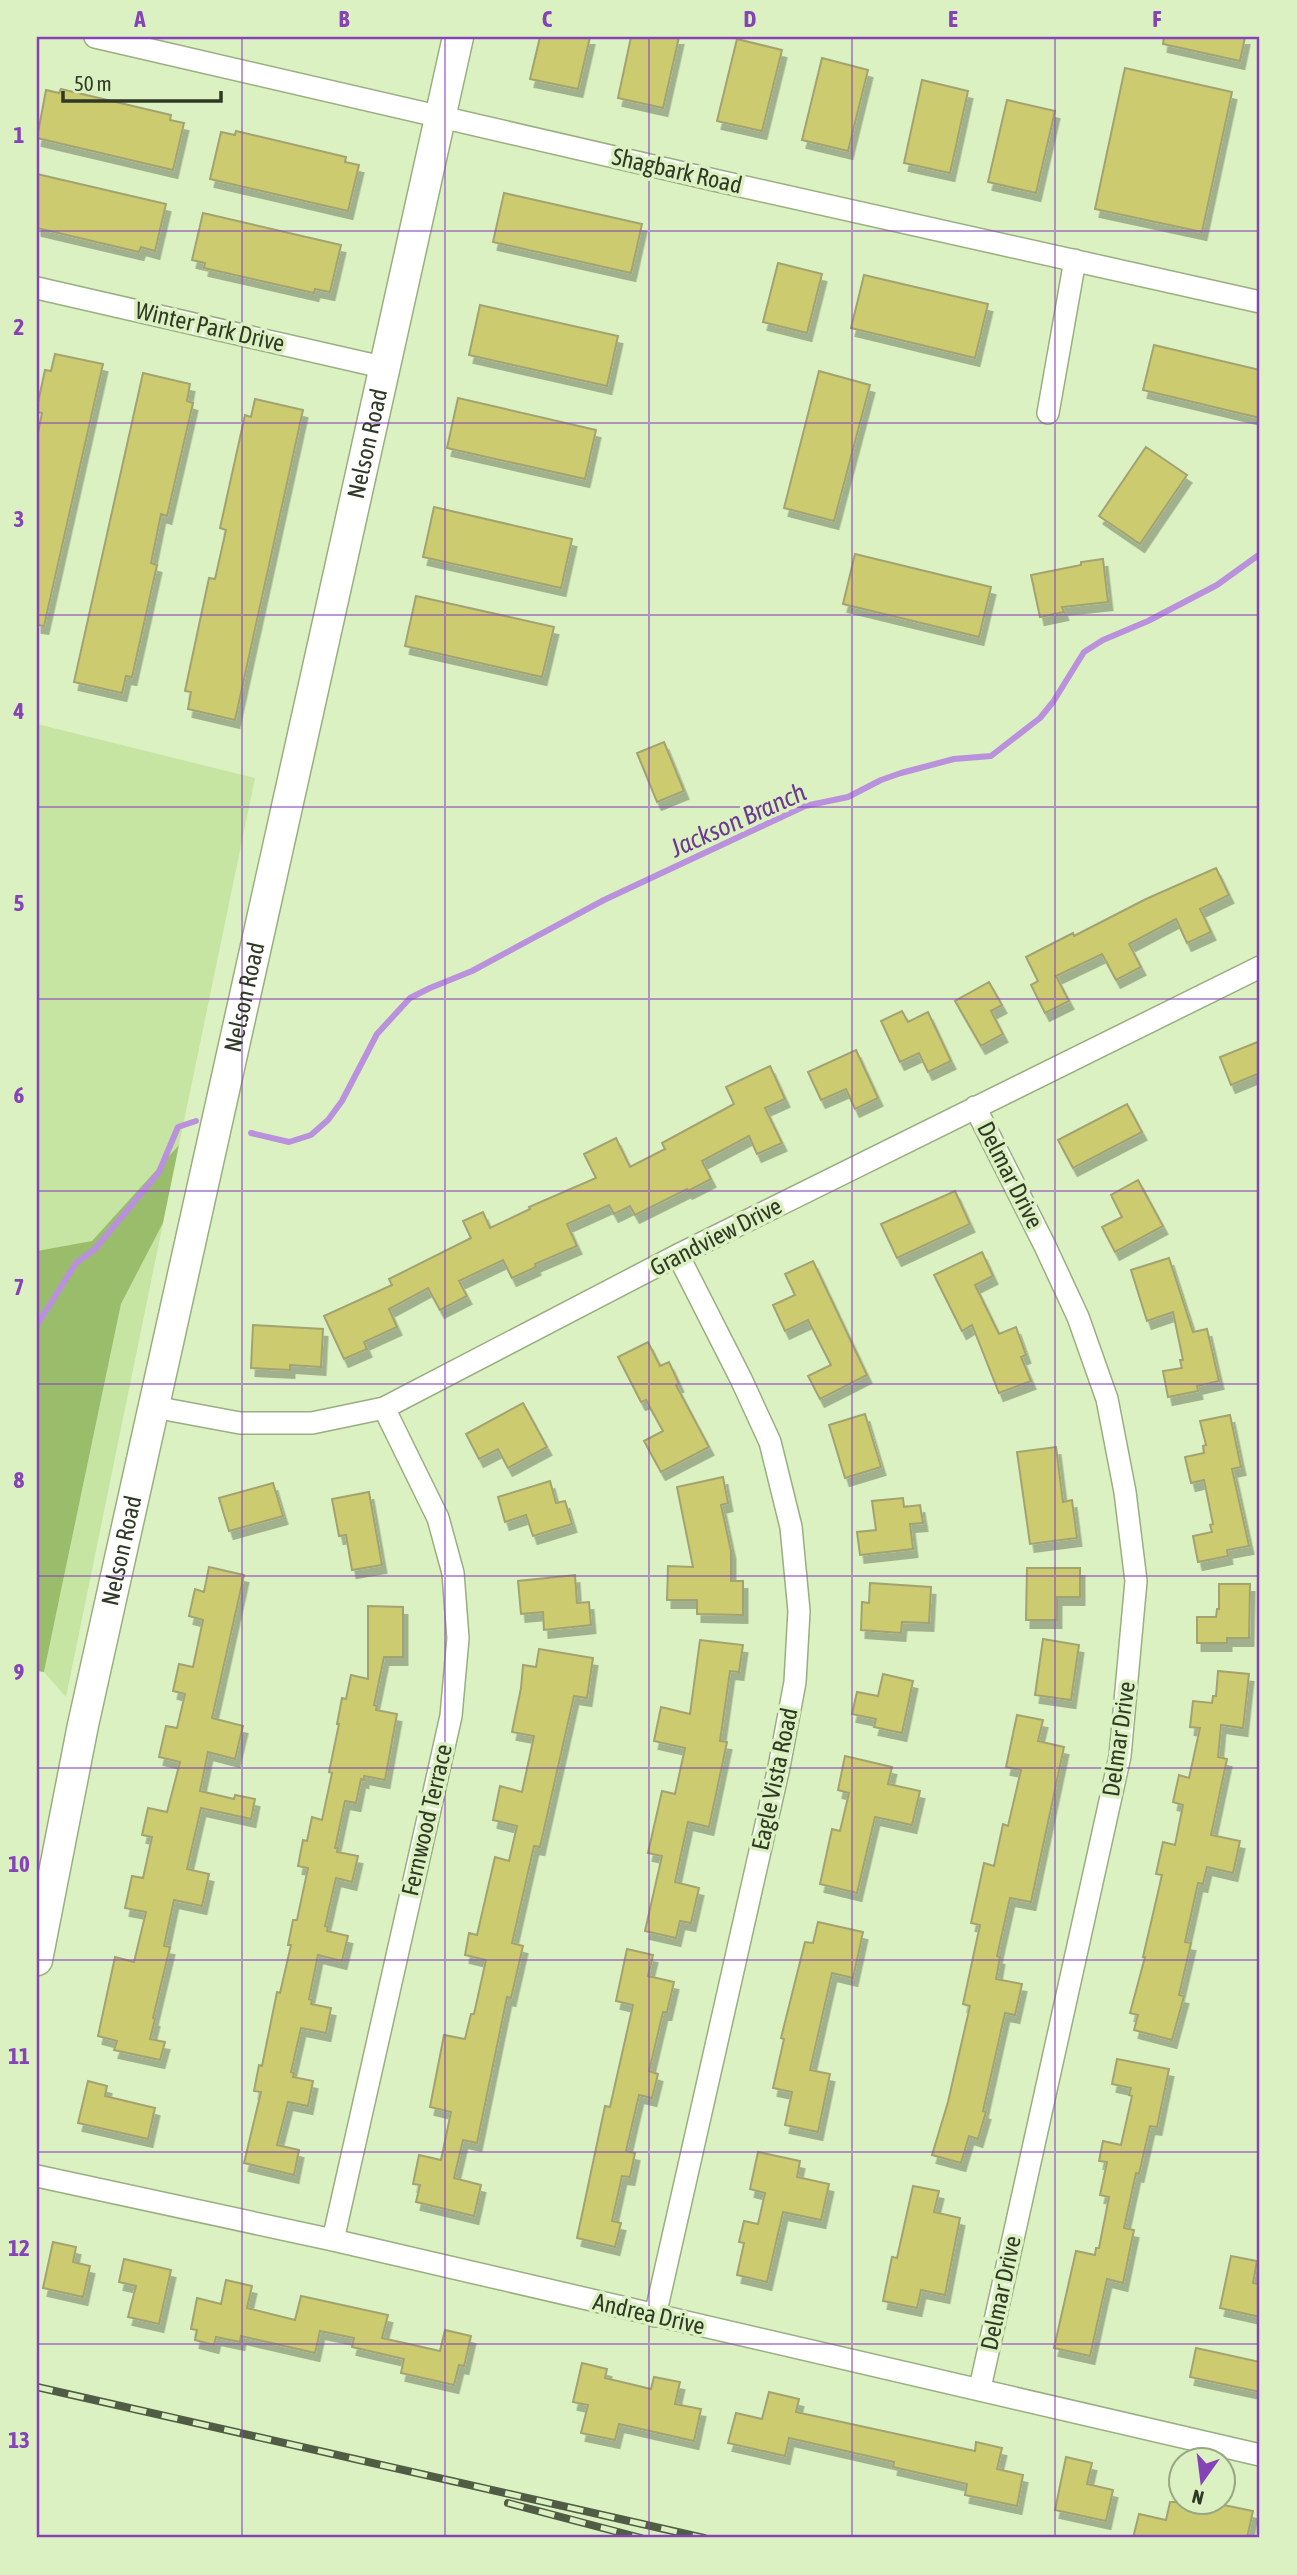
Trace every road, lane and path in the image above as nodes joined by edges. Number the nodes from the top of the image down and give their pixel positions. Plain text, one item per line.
1 (95, 37) edge
2 (457, 37) edge
3 (440, 117) junction
4 (1075, 260) junction
5 (37, 288) edge
6 (1260, 302) edge
7 (382, 367) junction
8 (1048, 413) dead end
9 (1260, 967) edge
10 (975, 1107) junction
11 (678, 1255) junction
12 (154, 1407) junction
13 (384, 1408) junction
14 (37, 1960) edge
15 (37, 2176) edge
16 (333, 2240) junction
17 (655, 2316) junction
18 (980, 2388) junction
19 (1260, 2455) edge

1 - 3 street, Shagbark Road
2 - 3 street, Nelson Road
3 - 4 street, Shagbark Road
3 - 7 street, Nelson Road
4 - 6 street, Shagbark Road
4 - 8 street
5 - 7 street, Winter Park Drive
7 - 12 street, Nelson Road
9 - 10 street, Grandview Drive
10 - 11 street, Grandview Drive
10 - 18 street, Delmar Drive
11 - 13 street, Grandview Drive
11 - 17 street, Eagle Vista Road
12 - 13 street, Grandview Drive
12 - 14 street, Nelson Road
13 - 16 street, Fernwood Terrace
15 - 16 street, Andrea Drive
16 - 17 street, Andrea Drive
17 - 18 street, Andrea Drive
18 - 19 street, Andrea Drive

